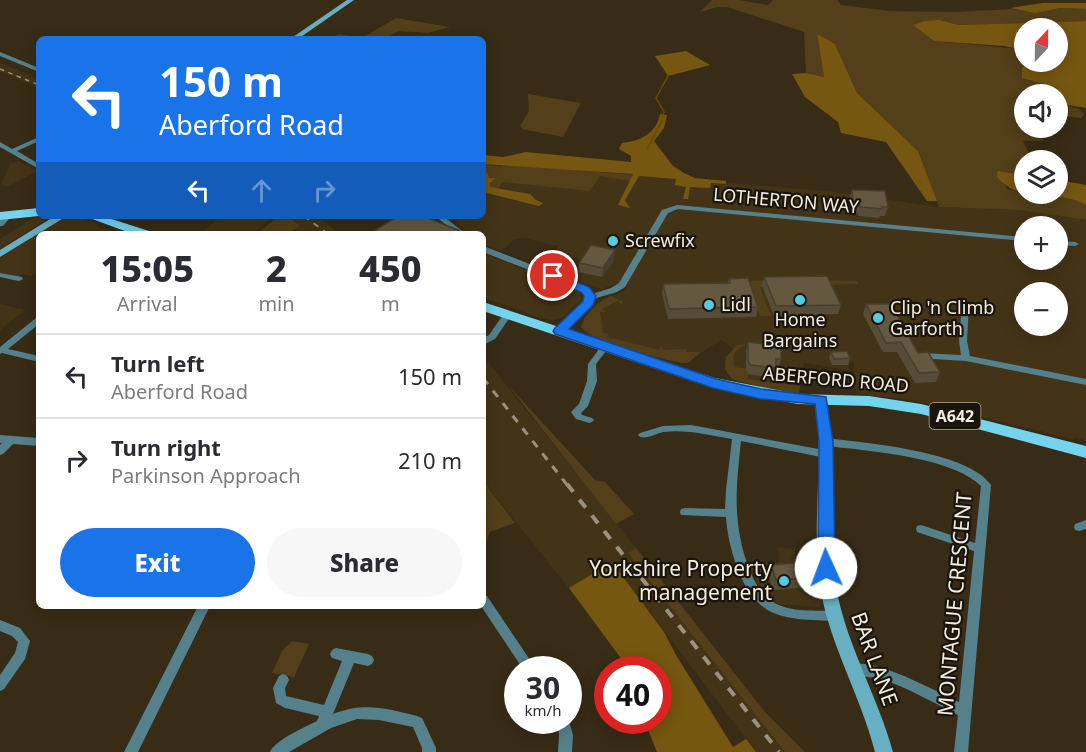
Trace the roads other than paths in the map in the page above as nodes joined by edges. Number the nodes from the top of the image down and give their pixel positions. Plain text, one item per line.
1 (351, 0) edge
2 (297, 36) edge
3 (0, 54) edge
4 (36, 69) edge
5 (36, 140) edge
6 (0, 144) edge
7 (12, 151) junction
8 (36, 165) edge
9 (36, 212) edge
10 (5, 215) edge
11 (57, 219) edge
12 (99, 219) edge
13 (443, 219) edge
14 (0, 224) edge
15 (36, 231) edge
16 (36, 231) edge
17 (136, 231) edge
18 (458, 231) edge
19 (1014, 238) edge
20 (1068, 244) edge
21 (1075, 244) dead end
22 (486, 250) edge
23 (2, 251) edge
24 (0, 275) edge
25 (19, 279) dead end
26 (590, 297) junction
27 (965, 305) dead end
28 (486, 307) edge
29 (508, 314) junction
30 (36, 322) edge
31 (560, 331) junction
32 (486, 340) edge
33 (605, 347) junction
34 (0, 351) edge
35 (920, 356) edge
36 (36, 358) edge
37 (966, 358) junction
38 (1086, 381) edge
39 (821, 400) junction
40 (589, 420) dead end
41 (643, 435) dead end
42 (737, 437) junction
43 (0, 439) edge
44 (12, 439) junction
45 (36, 442) edge
46 (826, 448) junction
47 (0, 452) edge
48 (1086, 452) edge
49 (685, 512) dead end
50 (729, 513) junction
51 (921, 529) dead end
52 (981, 549) junction
53 (486, 604) edge
54 (202, 609) edge
55 (836, 616) junction
56 (0, 625) edge
57 (336, 654) dead end
58 (521, 656) edge
59 (350, 657) junction
60 (368, 660) dead end
61 (856, 669) junction
62 (283, 680) dead end
63 (0, 685) edge
64 (964, 711) junction
65 (327, 712) junction
66 (321, 727) junction
67 (566, 734) edge
68 (131, 752) edge
69 (277, 752) edge
70 (429, 752) edge
71 (566, 752) edge
72 (884, 752) edge
73 (961, 752) edge

1 - 2 street
3 - 4 street
5 - 7 street
6 - 7 street
7 - 8 street
9 - 10 main road
10 - 14 street
11 - 16 street
12 - 17 main road
13 - 18 street
15 - 23 street
19 - 26 street, LOTHERTON WAY
20 - 21 street
22 - 26 street
24 - 25 street
26 - 31 street
27 - 37 street
28 - 29 main road, ABERFORD ROAD / A642
29 - 31 main road, ABERFORD ROAD / A642
29 - 32 street
30 - 34 street
31 - 33 main road, ABERFORD ROAD / A642
33 - 39 main road, ABERFORD ROAD / A642
33 - 40 street
34 - 36 street
35 - 37 street
37 - 38 street
39 - 46 street, BAR LANE
39 - 48 main road, ABERFORD ROAD / A642
41 - 42 street, MONTAGUE CRESCENT
42 - 46 street, MONTAGUE CRESCENT
42 - 50 street
43 - 44 street
44 - 45 street
44 - 47 street
46 - 52 street, MONTAGUE CRESCENT
46 - 55 street, BAR LANE
49 - 50 street
50 - 55 street
51 - 52 street
52 - 64 street, MONTAGUE CRESCENT
53 - 58 street
54 - 68 street
55 - 61 street, BAR LANE
56 - 63 street
57 - 59 street
59 - 60 street
59 - 65 street
61 - 64 street
61 - 72 street, BAR LANE
62 - 65 street
64 - 73 street, MONTAGUE CRESCENT
65 - 66 street
66 - 69 street
66 - 70 street
67 - 71 street

